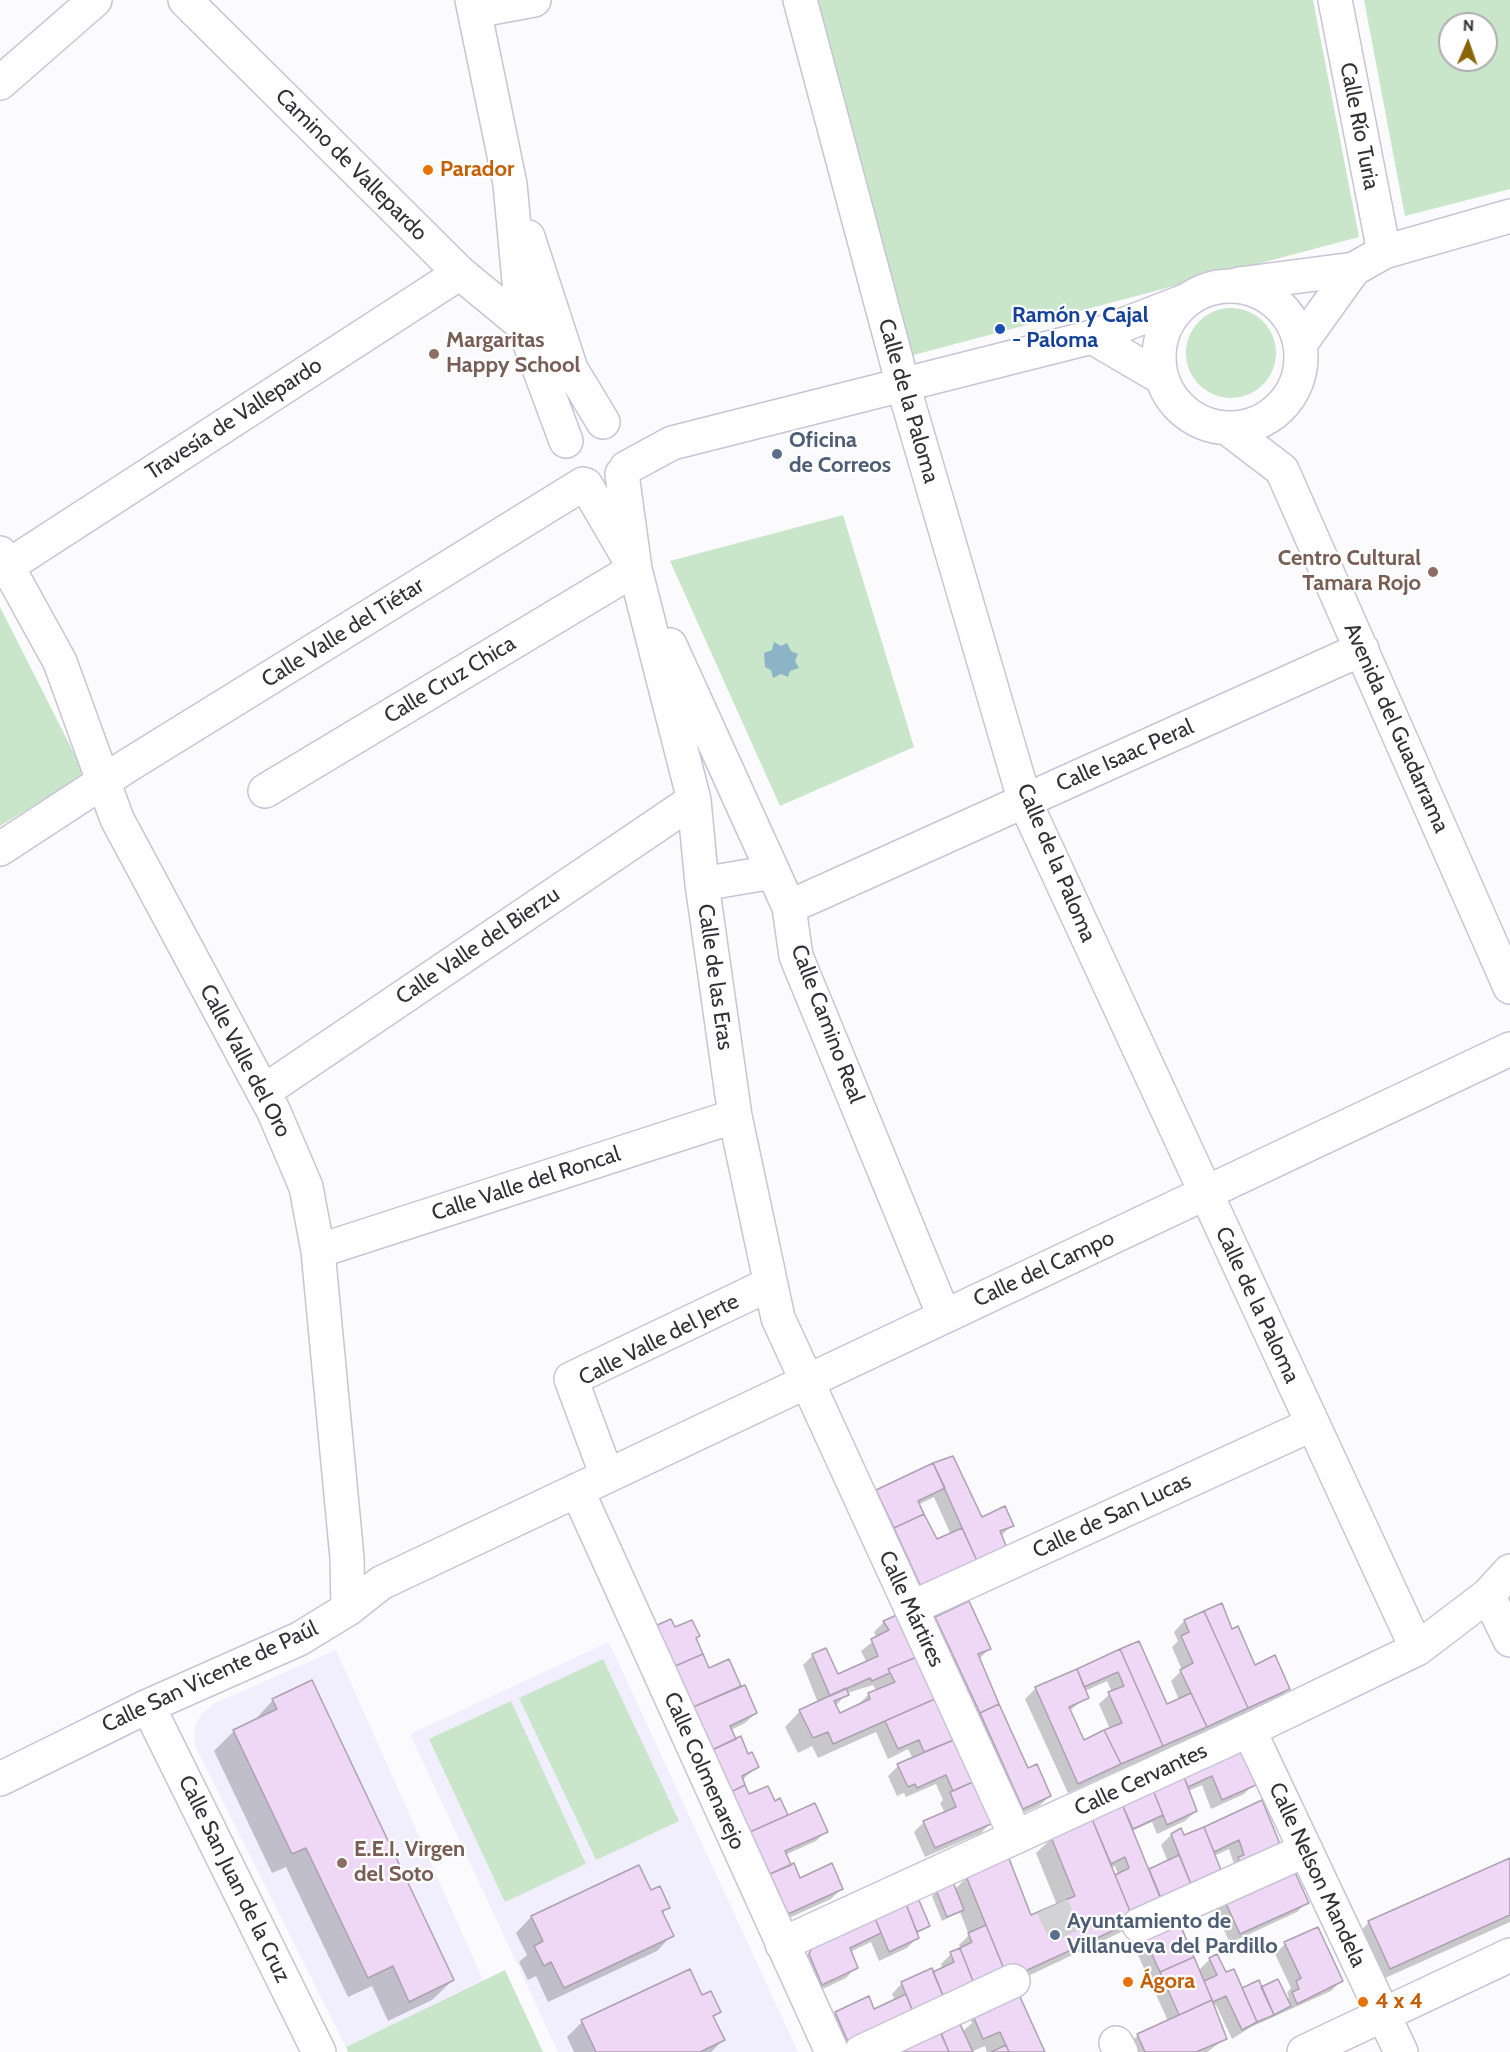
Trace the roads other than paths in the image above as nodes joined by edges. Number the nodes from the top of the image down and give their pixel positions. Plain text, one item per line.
1 (95, 0) edge
2 (185, 0) edge
3 (534, 0) edge
4 (800, 0) edge
5 (1335, 0) edge
6 (473, 6) edge
7 (0, 83) edge
8 (510, 184) junction
9 (1510, 216) edge
10 (1384, 252) junction
11 (1354, 269) junction
12 (460, 273) junction
13 (1231, 286) junction
14 (1185, 301) junction
15 (523, 325) junction
16 (1092, 338) junction
17 (1300, 343) junction
18 (1162, 378) junction
19 (903, 385) junction
20 (1287, 401) junction
21 (1227, 428) junction
22 (566, 441) junction
23 (619, 451) junction
24 (1282, 470) junction
25 (584, 485) junction
26 (4, 559) edge
27 (635, 568) junction
28 (1362, 649) junction
29 (104, 782) junction
30 (265, 791) dead end
31 (694, 800) junction
32 (1025, 802) junction
33 (0, 849) edge
34 (773, 872) junction
35 (702, 884) junction
36 (789, 907) junction
37 (1510, 987) edge
38 (1510, 1049) edge
39 (263, 1092) junction
40 (735, 1116) junction
41 (1204, 1193) junction
42 (318, 1251) junction
43 (770, 1284) junction
44 (945, 1316) junction
45 (806, 1382) junction
46 (1313, 1424) junction
47 (607, 1476) junction
48 (577, 1490) junction
49 (1510, 1571) edge
50 (1488, 1595) junction
51 (911, 1608) junction
52 (348, 1609) junction
53 (1510, 1640) edge
54 (1417, 1649) junction
55 (148, 1706) junction
56 (1249, 1730) junction
57 (0, 1779) edge
58 (1017, 1837) junction
59 (1306, 1850) junction
60 (1139, 1925) dead end
61 (782, 1944) junction
62 (1510, 1954) edge
63 (1013, 1981) dead end
64 (1383, 2013) junction
65 (319, 2052) edge
66 (832, 2052) edge
67 (861, 2052) edge
68 (1304, 2052) edge
69 (1401, 2052) edge

1 - 7 street
2 - 12 street, Camino de Vallepardo
3 - 6 street
4 - 19 street, Calle de la Paloma
5 - 10 street, Calle Río Turia
6 - 8 street, Calle Camino Real
8 - 15 street, Calle Camino Real
8 - 23 street, Calle Camino Real
9 - 10 street
10 - 11 street
11 - 13 street
11 - 17 street
12 - 15 street, Camino de Vallepardo
12 - 26 street, Travesía de Vallepardo
13 - 14 street
13 - 17 street
14 - 16 street
14 - 18 street
15 - 22 street, Calle Camino Real
16 - 18 street
16 - 19 street
17 - 20 street
18 - 21 street
19 - 23 street
19 - 32 street, Calle de la Paloma
20 - 21 street
20 - 24 street, Avenida del Guadarrama
21 - 24 street, Avenida del Guadarrama
22 - 23 street
22 - 25 street
23 - 25 street
23 - 27 street, Calle Camino Real
24 - 28 street, Avenida del Guadarrama
25 - 27 street, Calle Camino Real
25 - 29 street, Calle Valle del Tiétar
26 - 29 street, Calle Valle del Oro
27 - 30 street, Calle Cruz Chica
27 - 31 street, Calle de las Eras
27 - 34 street, Calle Camino Real
28 - 32 street, Calle Isaac Peral
28 - 37 street, Avenida del Guadarrama
29 - 33 street, Calle Valle del Tiétar
29 - 39 street, Calle Valle del Oro
31 - 35 street, Calle de las Eras
31 - 39 street, Calle Valle del Bierzu
32 - 36 street, Calle Isaac Peral
32 - 41 street, Calle de la Paloma
34 - 35 street
34 - 36 street, Calle Camino Real
35 - 40 street, Calle de las Eras
36 - 44 street, Calle Camino Real
38 - 41 street, Calle del Campo
39 - 42 street, Calle Valle del Oro
40 - 42 street, Calle Valle del Roncal
40 - 43 street, Calle de las Eras
41 - 44 street, Calle del Campo
41 - 46 street, Calle de la Paloma
42 - 52 street, Calle Valle del Oro
43 - 45 street, Calle de las Eras
43 - 47 street, Calle Valle del Jerte
44 - 45 street, Calle del Campo
45 - 47 street, Calle del Campo
45 - 51 street, Calle Mártires
46 - 51 street, Calle de San Lucas
46 - 54 street, Calle de la Paloma
47 - 48 street, Calle del Campo
48 - 52 street, Calle San Vicente de Paúl
48 - 61 street, Calle Colmenarejo
49 - 50 street, Calle Cervantes
50 - 53 street
50 - 54 street, Calle Cervantes
51 - 58 street, Calle Mártires
52 - 55 street, Calle San Vicente de Paúl
54 - 56 street, Calle Cervantes
55 - 57 street, Calle San Vicente de Paúl
55 - 65 street, Calle San Juan de la Cruz
56 - 58 street, Calle Cervantes
56 - 59 street, Calle Nelson Mandela
58 - 61 street, Calle Cervantes
59 - 60 street
59 - 64 street, Calle Nelson Mandela
61 - 66 street, Calle Colmenarejo
62 - 64 street
63 - 67 street
64 - 68 street
64 - 69 street, Calle Nelson Mandela

